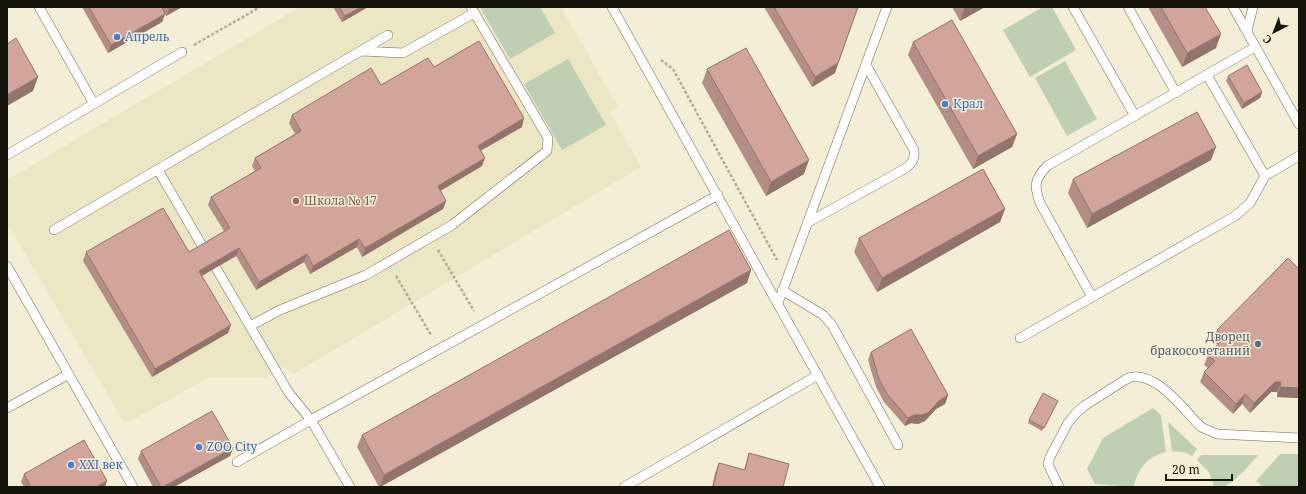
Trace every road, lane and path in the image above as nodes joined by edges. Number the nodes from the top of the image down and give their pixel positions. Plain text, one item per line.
1 (39, 7) edge
2 (260, 7) edge
3 (612, 7) edge
4 (887, 7) edge
5 (1073, 7) edge
6 (1128, 7) edge
7 (1233, 7) edge
8 (1253, 7) edge
9 (472, 10) edge
10 (1247, 31) junction
11 (388, 35) dead end
12 (1256, 47) junction
13 (361, 51) junction
14 (182, 52) joint
15 (658, 58) dead end
16 (866, 66) junction
17 (1207, 75) junction
18 (1176, 93) junction
19 (94, 104) junction
20 (1135, 116) junction
21 (1299, 124) edge
22 (7, 154) edge
23 (1299, 156) edge
24 (158, 170) junction
25 (1265, 176) junction
26 (718, 195) junction
27 (807, 223) junction
28 (54, 230) dead end
29 (431, 238) junction
30 (204, 249) edge
31 (388, 262) junction
32 (7, 266) edge
33 (216, 268) edge
34 (787, 278) junction
35 (782, 290) junction
36 (1092, 297) junction
37 (778, 303) junction
38 (483, 325) junction
39 (250, 326) junction
40 (1020, 338) dead end
41 (440, 349) junction
42 (69, 374) junction
43 (818, 375) junction
44 (7, 408) edge
45 (311, 420) junction
46 (1299, 438) edge
47 (898, 445) dead end
48 (237, 462) dead end
49 (133, 487) edge
50 (350, 487) edge
51 (624, 487) edge
52 (880, 487) edge
53 (1059, 487) edge

1 - 19 lane
2 - 14 path
3 - 26 lane
4 - 16 lane
5 - 20 lane
6 - 18 lane
7 - 10 lane
8 - 10 lane
9 - 13 lane
9 - 29 lane
10 - 12 lane
11 - 13 lane
12 - 17 lane
12 - 21 lane
13 - 24 lane
14 - 19 lane
15 - 34 path
16 - 27 lane
16 - 27 lane
17 - 18 lane
17 - 25 lane
18 - 20 lane
19 - 22 lane
20 - 36 lane
23 - 25 lane
24 - 28 lane
24 - 30 lane
25 - 36 lane
26 - 37 lane
26 - 38 lane
27 - 34 lane
29 - 31 lane
29 - 38 path
31 - 39 lane
31 - 41 path
32 - 42 lane
33 - 39 lane
34 - 35 lane
35 - 37 lane
35 - 47 lane
36 - 40 lane
37 - 43 lane
38 - 41 lane
39 - 45 lane
41 - 45 lane
42 - 44 lane
42 - 49 lane
43 - 51 lane
43 - 52 lane
45 - 48 lane
45 - 50 lane
46 - 53 lane

